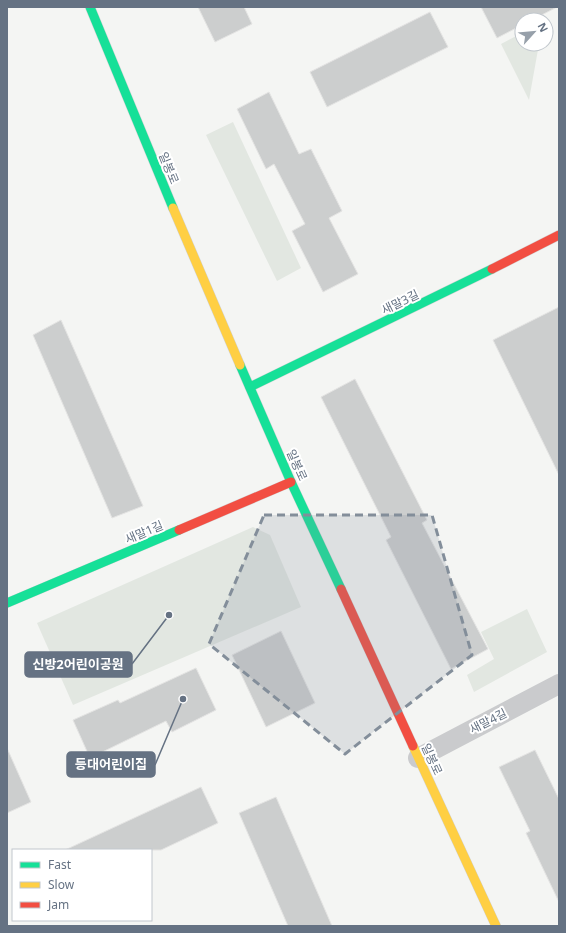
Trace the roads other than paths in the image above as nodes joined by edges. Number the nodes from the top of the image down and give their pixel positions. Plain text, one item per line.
1 (90, 7) edge
2 (559, 235) edge
3 (250, 387) junction
4 (291, 482) junction
5 (7, 603) edge
6 (559, 684) edge
7 (418, 758) junction
8 (496, 926) edge

1 - 3 street, 일봉로
2 - 3 street, 새말3길
3 - 4 street, 일봉로
4 - 5 street, 새말1길
4 - 7 street, 일봉로
6 - 7 street, 새말4길
7 - 8 street, 일봉로

